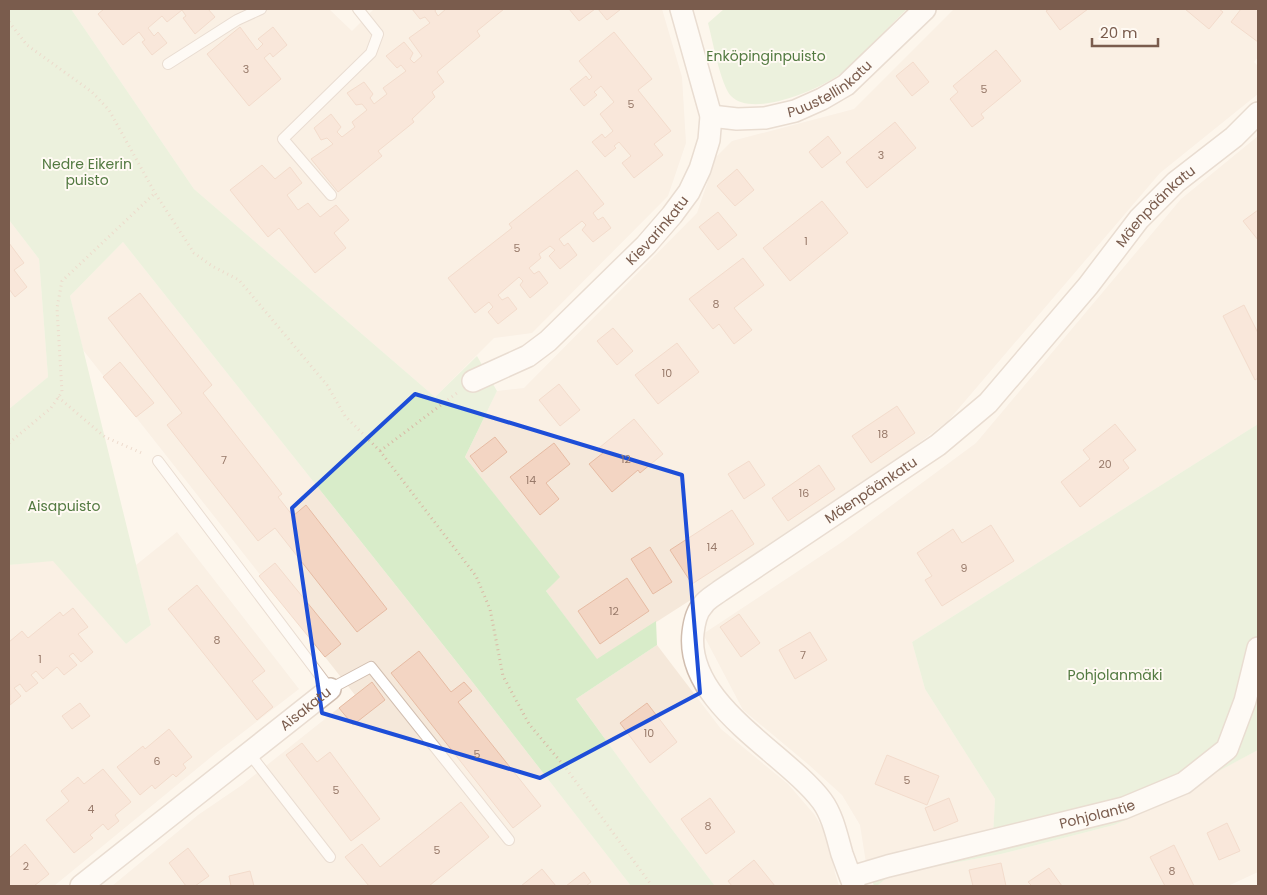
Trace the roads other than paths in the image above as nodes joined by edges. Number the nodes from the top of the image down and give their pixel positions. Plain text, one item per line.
1 (261, 9) edge
2 (358, 9) edge
3 (681, 9) edge
4 (925, 9) edge
5 (168, 64) dead end
6 (1258, 112) edge
7 (711, 116) junction
8 (331, 195) dead end
9 (473, 381) road end
10 (158, 461) road end
11 (1258, 648) edge
12 (330, 689) junction
13 (249, 753) junction
14 (509, 840) dead end
15 (330, 857) dead end
16 (853, 882) edge
17 (81, 886) edge

1 - 5 lane
2 - 8 lane
3 - 7 street, Kievarinkatu
4 - 7 street, Puustellinkatu
6 - 16 street, Mäenpäänkatu
7 - 9 street, Kievarinkatu
10 - 12 lane, Aisakatu
11 - 16 street, Pohjolantie
12 - 13 street, Aisakatu
12 - 14 lane
13 - 15 lane
13 - 17 street, Aisakatu

